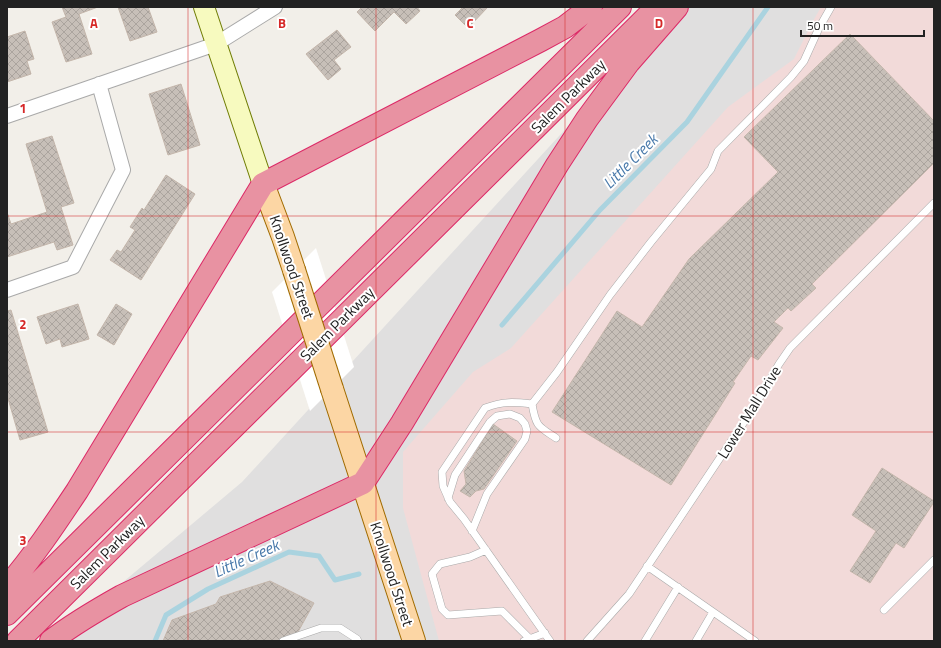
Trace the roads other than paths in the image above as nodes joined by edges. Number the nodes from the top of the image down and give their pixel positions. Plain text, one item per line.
1 (204, 7) edge
2 (275, 7) edge
3 (591, 7) edge
4 (620, 7) edge
5 (657, 7) edge
6 (677, 7) edge
7 (831, 7) edge
8 (216, 44) junction
9 (99, 84) junction
10 (7, 116) edge
11 (263, 184) junction
12 (934, 203) edge
13 (7, 290) edge
14 (532, 404) junction
15 (556, 438) dead end
16 (363, 483) junction
17 (448, 498) junction
18 (472, 531) junction
19 (486, 550) junction
20 (934, 560) edge
21 (647, 566) junction
22 (7, 587) edge
23 (678, 587) junction
24 (884, 610) dead end
25 (713, 612) junction
26 (7, 614) edge
27 (545, 633) junction
28 (527, 640) edge
29 (18, 641) edge
30 (51, 641) edge
31 (283, 641) edge
32 (358, 641) edge
33 (414, 641) edge
34 (550, 641) edge
35 (587, 641) edge
36 (645, 641) edge
37 (696, 641) edge
38 (755, 641) edge

1 - 8 main road, Knollwood Street
2 - 8 street
3 - 11 highway
4 - 26 highway, Salem Parkway
5 - 29 highway, Salem Parkway
6 - 16 highway
7 - 14 lane
8 - 9 street
8 - 11 main road, Knollwood Street
9 - 10 street
9 - 13 street
11 - 16 main road, Knollwood Street, bridge
11 - 22 highway
12 - 21 lane, Lower Mall Drive
14 - 15 lane
14 - 17 lane
16 - 30 highway
16 - 33 main road, Knollwood Street
17 - 18 lane
17 - 18 lane
18 - 19 lane
19 - 27 lane
19 - 28 lane
20 - 24 lane
21 - 23 lane
21 - 35 lane, Lower Mall Drive
23 - 25 lane
23 - 36 lane
25 - 37 lane
25 - 38 lane
27 - 28 lane
27 - 34 lane
31 - 32 lane

